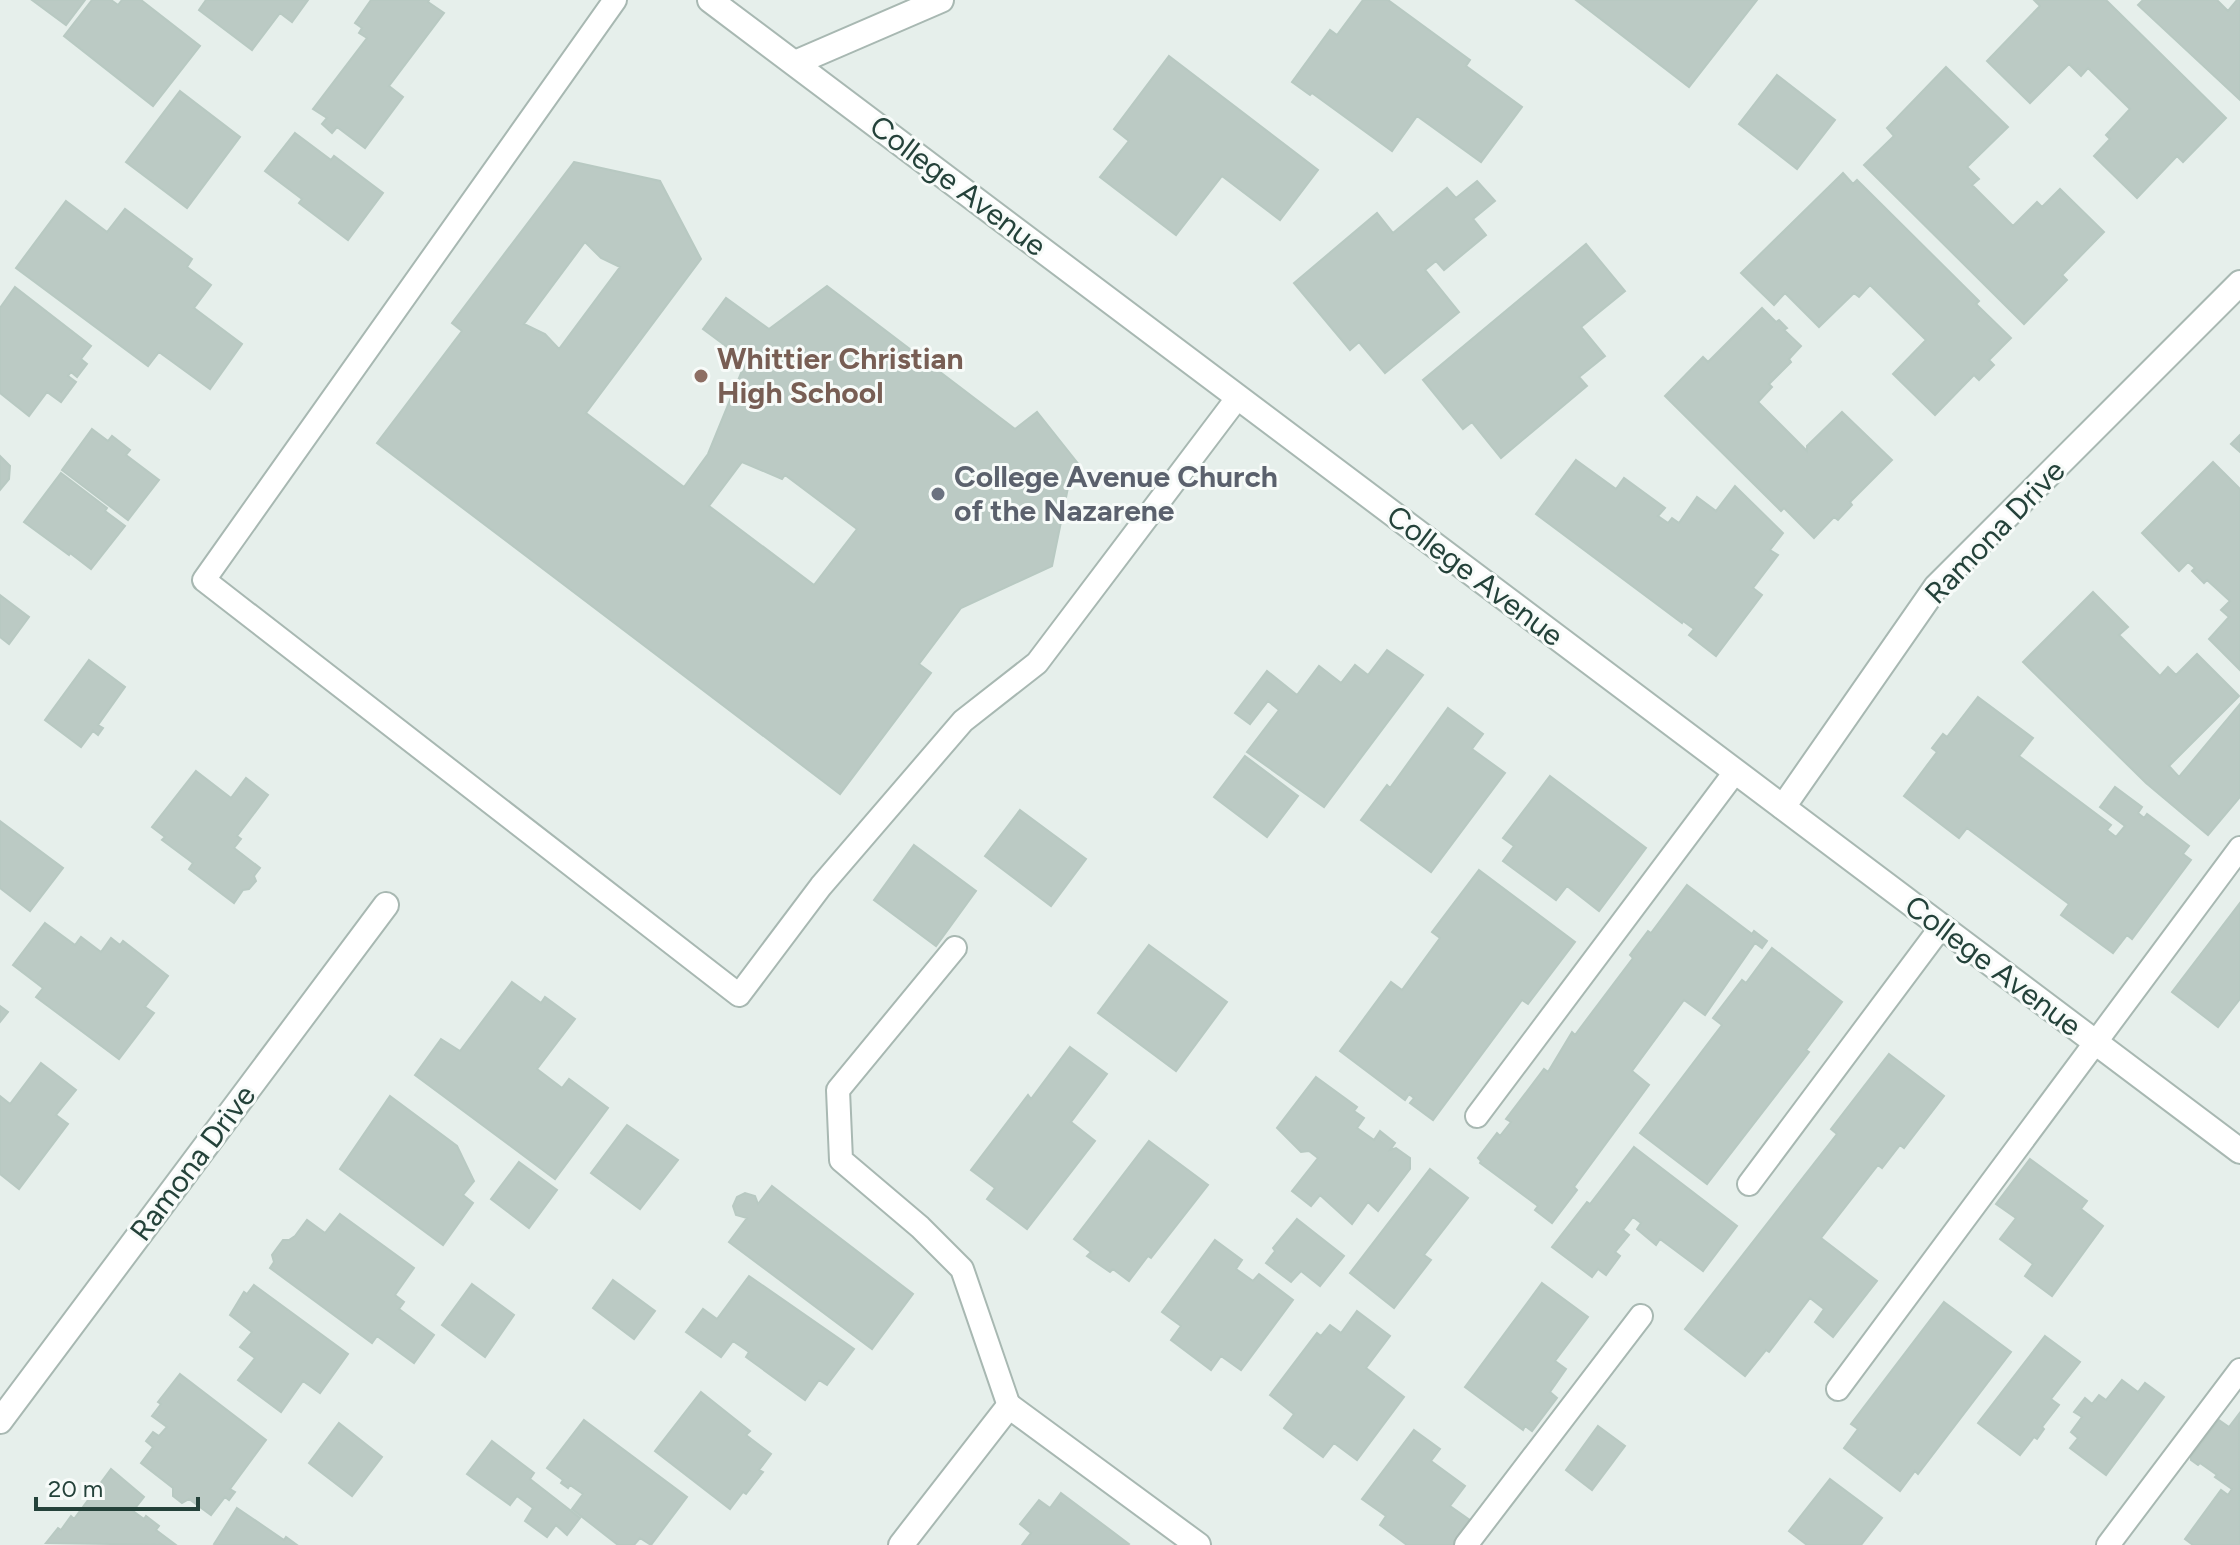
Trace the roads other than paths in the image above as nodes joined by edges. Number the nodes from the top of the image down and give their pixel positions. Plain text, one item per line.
1 (615, 0) edge
2 (710, 0) edge
3 (941, 0) edge
4 (795, 63) junction
5 (2240, 283) edge
6 (1238, 397) junction
7 (1735, 772) junction
8 (1783, 807) junction
9 (2240, 848) edge
10 (386, 905) dead end
11 (1941, 927) junction
12 (955, 948) dead end
13 (2094, 1042) junction
14 (1477, 1116) dead end
15 (2240, 1151) edge
16 (1749, 1184) dead end
17 (1641, 1316) dead end
18 (2240, 1370) edge
19 (1838, 1389) dead end
20 (1009, 1406) junction
21 (0, 1421) edge
22 (901, 1545) edge
23 (1198, 1545) edge
24 (1466, 1545) edge
25 (2108, 1545) edge

1 - 6 lane
2 - 4 street, College Avenue
3 - 4 street
4 - 6 street, College Avenue
5 - 8 street, Ramona Drive
6 - 7 street, College Avenue
7 - 8 street, College Avenue
7 - 14 lane
8 - 11 street, College Avenue
9 - 13 lane
10 - 21 street, Ramona Drive
11 - 13 street, College Avenue
11 - 16 lane
12 - 20 lane
13 - 15 street, College Avenue
13 - 19 lane
17 - 24 lane
18 - 25 lane
20 - 22 street
20 - 23 street

